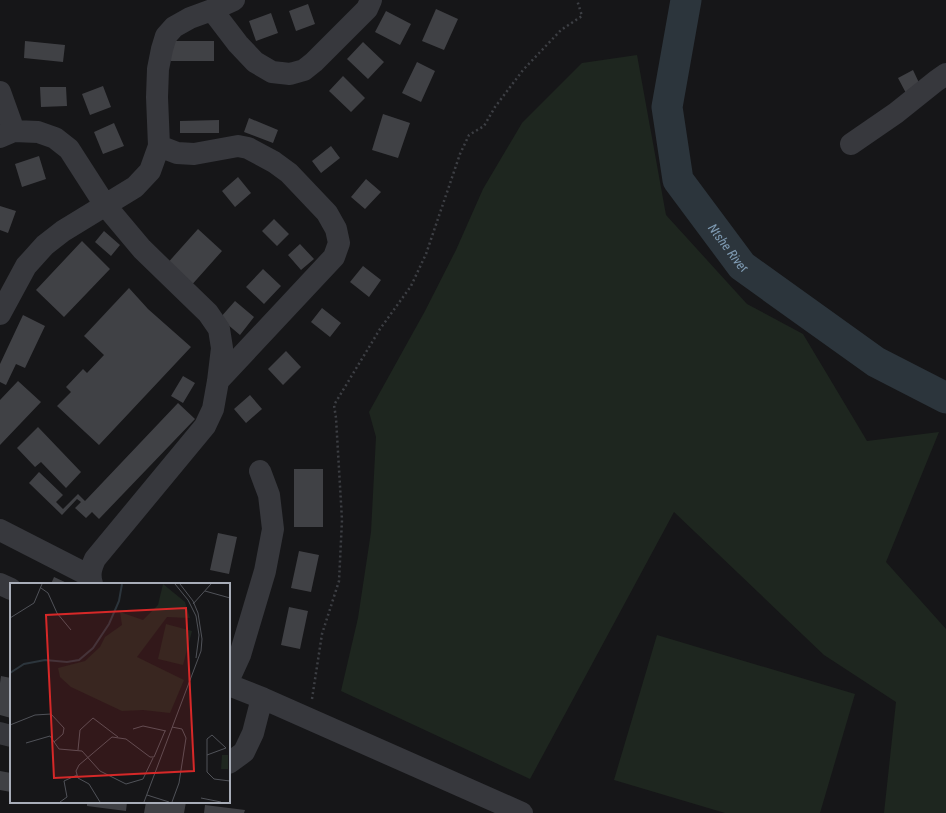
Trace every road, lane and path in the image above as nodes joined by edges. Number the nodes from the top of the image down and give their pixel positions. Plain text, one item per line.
1 (234, 0) edge
2 (371, 0) edge
3 (576, 0) edge
4 (212, 10) junction
5 (946, 74) edge
6 (0, 92) edge
7 (7, 134) edge
8 (851, 144) dead end
9 (159, 146) junction
10 (106, 205) junction
11 (0, 314) edge
12 (218, 381) junction
13 (260, 471) dead end
14 (0, 530) edge
15 (91, 580) edge
16 (0, 584) edge
17 (10, 588) edge
18 (234, 653) edge
19 (230, 674) edge
20 (230, 685) edge
21 (262, 698) junction
22 (308, 720) junction
23 (0, 734) edge
24 (10, 736) edge
25 (230, 762) edge
26 (522, 813) edge

1 - 4 street
2 - 4 street
3 - 22 path
4 - 9 street
5 - 8 street
6 - 7 street
7 - 10 street
9 - 10 street
9 - 12 street
10 - 11 street
10 - 12 street
12 - 15 street
13 - 18 street
14 - 15 street
16 - 17 street
18 - 19 street
20 - 21 street
21 - 22 street
21 - 25 street
22 - 26 street
23 - 24 street

